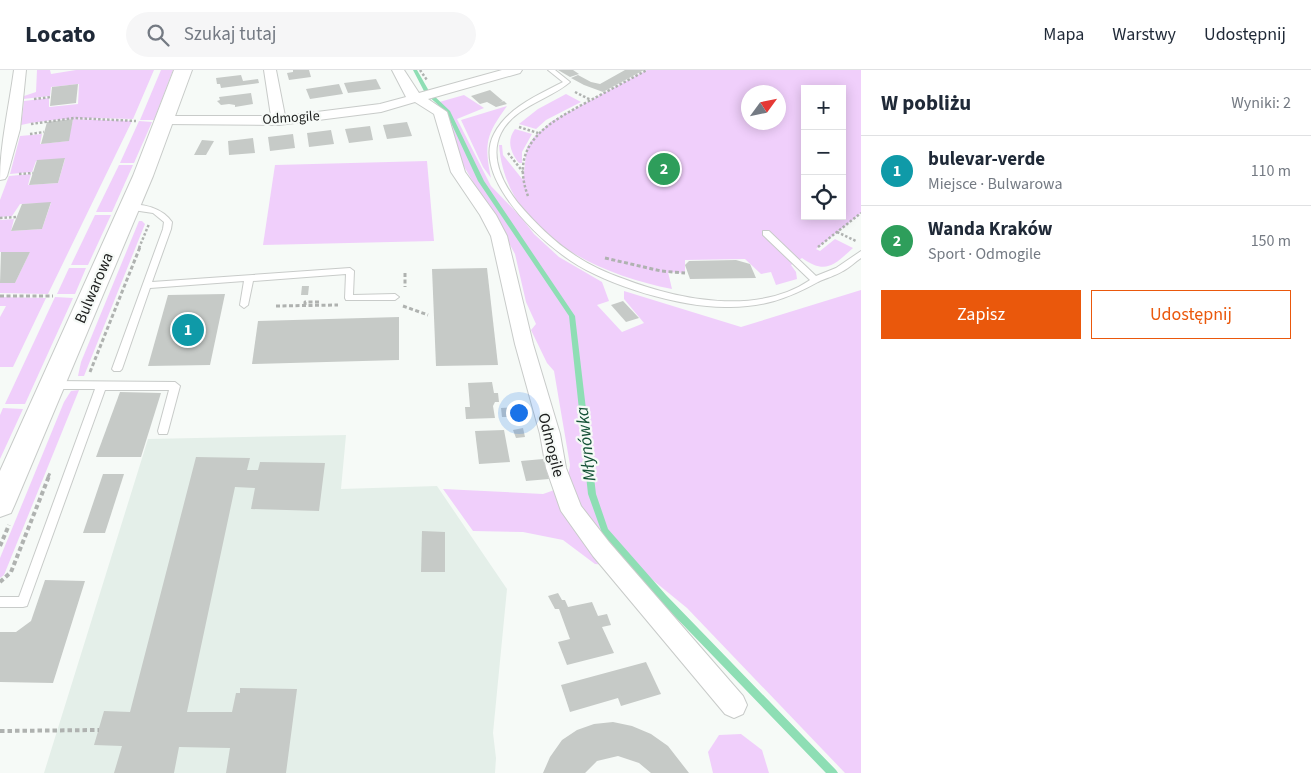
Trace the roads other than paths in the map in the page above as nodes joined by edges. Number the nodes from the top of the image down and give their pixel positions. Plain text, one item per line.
1 (20, 70) edge
2 (183, 70) edge
3 (270, 70) edge
4 (398, 70) edge
5 (516, 70) edge
6 (551, 70) edge
7 (421, 98) junction
8 (164, 120) junction
9 (279, 120) junction
10 (0, 176) edge
11 (135, 208) junction
12 (766, 233) dead end
13 (861, 254) edge
14 (249, 277) junction
15 (814, 280) junction
16 (147, 285) junction
17 (395, 297) dead end
18 (244, 305) dead end
19 (117, 369) dead end
20 (52, 385) junction
21 (101, 386) junction
22 (163, 431) dead end
23 (0, 504) edge
24 (0, 602) edge
25 (734, 705) dead end

1 - 10 street
2 - 8 street, Bulwarowa
3 - 9 street
4 - 7 street, Odmogile
5 - 7 street
6 - 15 lane
7 - 9 street, Odmogile
7 - 25 street, Odmogile
8 - 9 street, Odmogile
8 - 11 street, Bulwarowa
11 - 16 lane
11 - 20 street, Bulwarowa
12 - 15 lane
13 - 15 lane
14 - 16 lane
14 - 17 lane
14 - 18 lane
16 - 19 lane
20 - 21 lane
20 - 23 street, Bulwarowa
21 - 22 lane
21 - 24 lane

